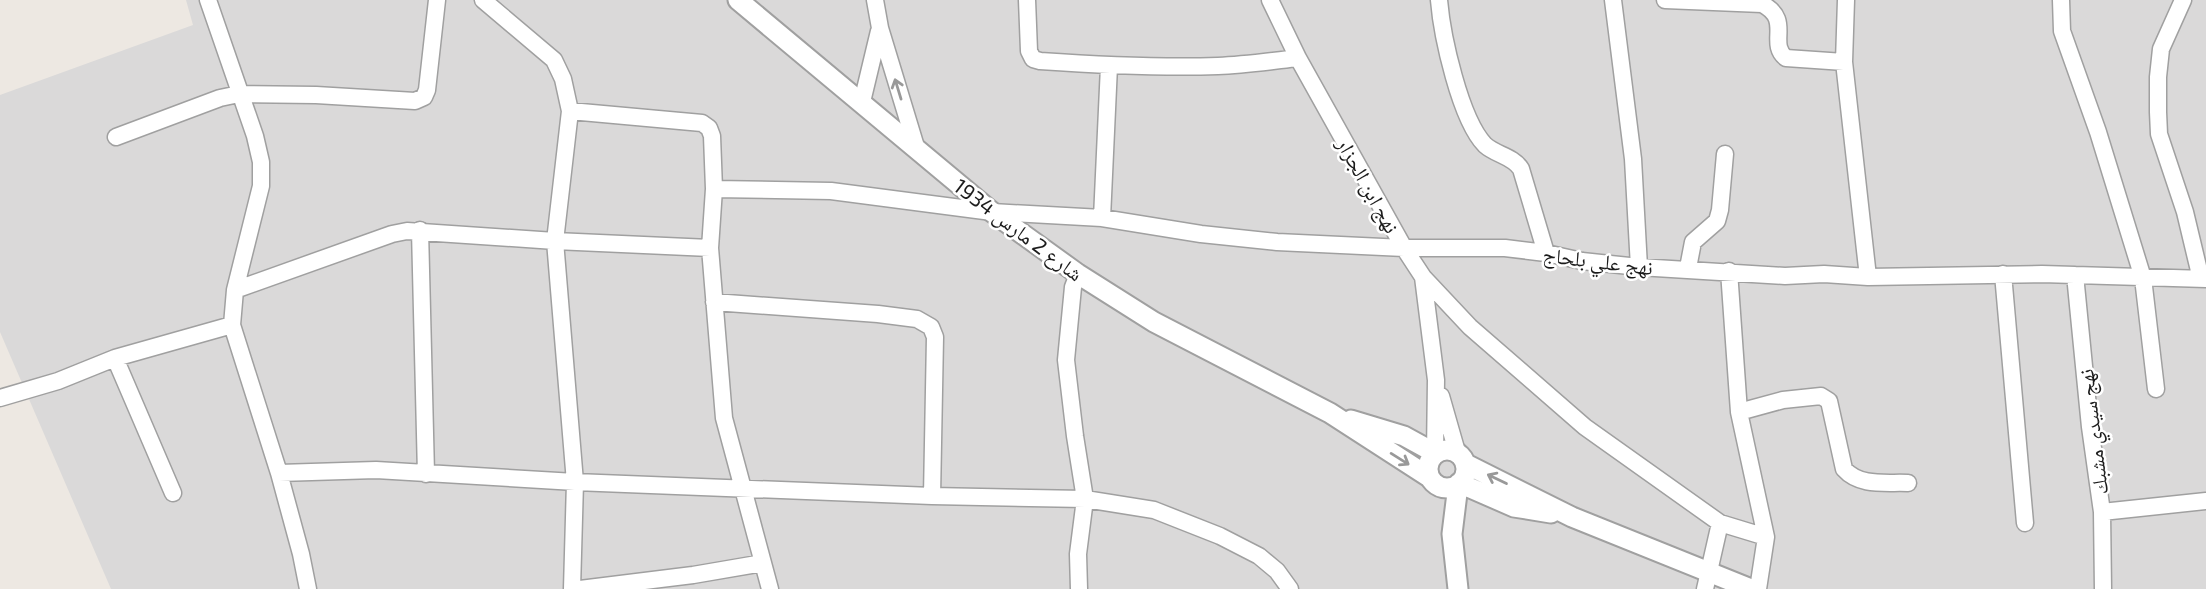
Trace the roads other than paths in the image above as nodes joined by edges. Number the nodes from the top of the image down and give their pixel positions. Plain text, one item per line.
1 (208, 0) edge
2 (437, 0) edge
3 (483, 0) edge
4 (738, 0) edge
5 (875, 0) edge
6 (1027, 0) edge
7 (1270, 0) edge
8 (1439, 0) edge
9 (1613, 0) edge
10 (1665, 0) edge
11 (1846, 0) edge
12 (2061, 0) edge
13 (2183, 0) edge
14 (880, 28) junction
15 (1298, 58) junction
16 (1844, 62) junction
17 (1109, 66) junction
18 (239, 94) junction
19 (862, 102) junction
20 (570, 111) junction
21 (116, 137) dead end
22 (917, 150) junction
23 (1726, 154) dead end
24 (714, 189) junction
25 (992, 212) junction
26 (1102, 218) junction
27 (420, 230) junction
28 (555, 241) junction
29 (710, 248) junction
30 (1404, 248) junction
31 (1546, 253) junction
32 (1639, 267) junction
33 (1688, 268) junction
34 (1729, 271) junction
35 (1078, 274) junction
36 (2003, 274) junction
37 (2075, 275) junction
38 (1423, 277) junction
39 (1868, 277) junction
40 (2143, 278) junction
41 (2204, 279) edge
42 (235, 290) junction
43 (714, 302) junction
44 (232, 325) junction
45 (115, 358) junction
46 (1436, 380) junction
47 (2156, 389) dead end
48 (0, 398) edge
49 (1739, 411) junction
50 (1330, 413) junction
51 (1435, 453) junction
52 (1462, 458) junction
53 (279, 473) junction
54 (426, 474) junction
55 (1432, 481) junction
56 (575, 482) junction
57 (1908, 483) dead end
58 (1458, 484) junction
59 (741, 488) junction
60 (173, 493) dead end
61 (932, 496) junction
62 (1085, 499) junction
63 (2206, 500) edge
64 (2102, 512) junction
65 (1573, 517) junction
66 (1720, 523) junction
67 (2025, 523) dead end
68 (1452, 534) junction
69 (1766, 537) junction
70 (763, 563) junction
71 (1707, 581) edge
72 (694, 582) edge
73 (308, 589) edge
74 (572, 589) edge
75 (580, 589) edge
76 (770, 589) edge
77 (1079, 589) edge
78 (1290, 589) edge
79 (1458, 589) edge
80 (1751, 589) edge
81 (1758, 589) edge
82 (2103, 589) edge

1 - 18 street
2 - 18 street
3 - 20 street
4 - 19 street, شارع 2 مارس 1934
5 - 14 street
6 - 17 street
7 - 15 street, نهج ابن الجزار
8 - 31 street
9 - 32 street
10 - 16 street
11 - 16 street
12 - 40 street
13 - 41 street
14 - 19 street
22 -> 14 street
15 - 17 street
15 - 30 street, نهج ابن الجزار
16 - 39 street
17 - 26 street
18 - 21 street
18 - 42 street
19 - 22 street, شارع 2 مارس 1934
20 - 24 street
20 - 28 street
22 - 25 street, شارع 2 مارس 1934
23 - 33 street
24 - 25 street, نهج علي بلحاج
24 - 29 street
25 - 26 street, نهج علي بلحاج
25 - 35 street, شارع 2 مارس 1934
26 - 30 street, نهج علي بلحاج
27 - 28 street
27 - 42 street
27 - 54 street
28 - 29 street
28 - 56 street
29 - 43 street
30 - 31 street, نهج علي بلحاج
30 - 38 street, نهج ابن الجزار
31 - 32 street, نهج علي بلحاج
32 - 33 street, نهج علي بلحاج
33 - 34 street, نهج علي بلحاج
34 - 39 street, نهج علي بلحاج
34 - 49 street
35 - 50 street, شارع 2 مارس 1934
35 - 62 street
36 - 37 street, نهج علي بلحاج
36 - 39 street, نهج علي بلحاج
36 - 67 street
37 - 40 street, نهج علي بلحاج
37 - 64 street, نهج سيدي مشبك
38 - 46 street, نهج ابن الجزار
38 - 66 street
40 - 41 street, نهج علي بلحاج
40 - 47 street
42 - 44 street
43 - 59 street
43 - 61 street
44 - 45 street
44 - 53 street
45 - 48 street
45 - 60 street
46 - 51 street
46 - 52 street
49 - 57 street
49 - 69 street
50 - 51 street, شارع 2 مارس 1934
50 -> 55 street, شارع 2 مارس 1934
51 - 52 street
51 - 55 street
52 - 58 street
65 -> 52 street
53 - 54 street
53 - 73 street
54 - 56 street
55 - 58 street
55 - 68 street
56 - 59 street
56 - 74 street
58 - 65 street
58 - 68 street
59 - 61 street
59 - 70 street
61 - 62 street
62 - 77 street
62 - 78 street
63 - 64 street
64 - 82 street, نهج سيدي مشبك
65 - 71 street
66 - 69 street
66 - 71 street
68 - 79 street
69 - 81 street
70 - 72 street
70 - 76 street
71 - 80 street
72 - 75 street

